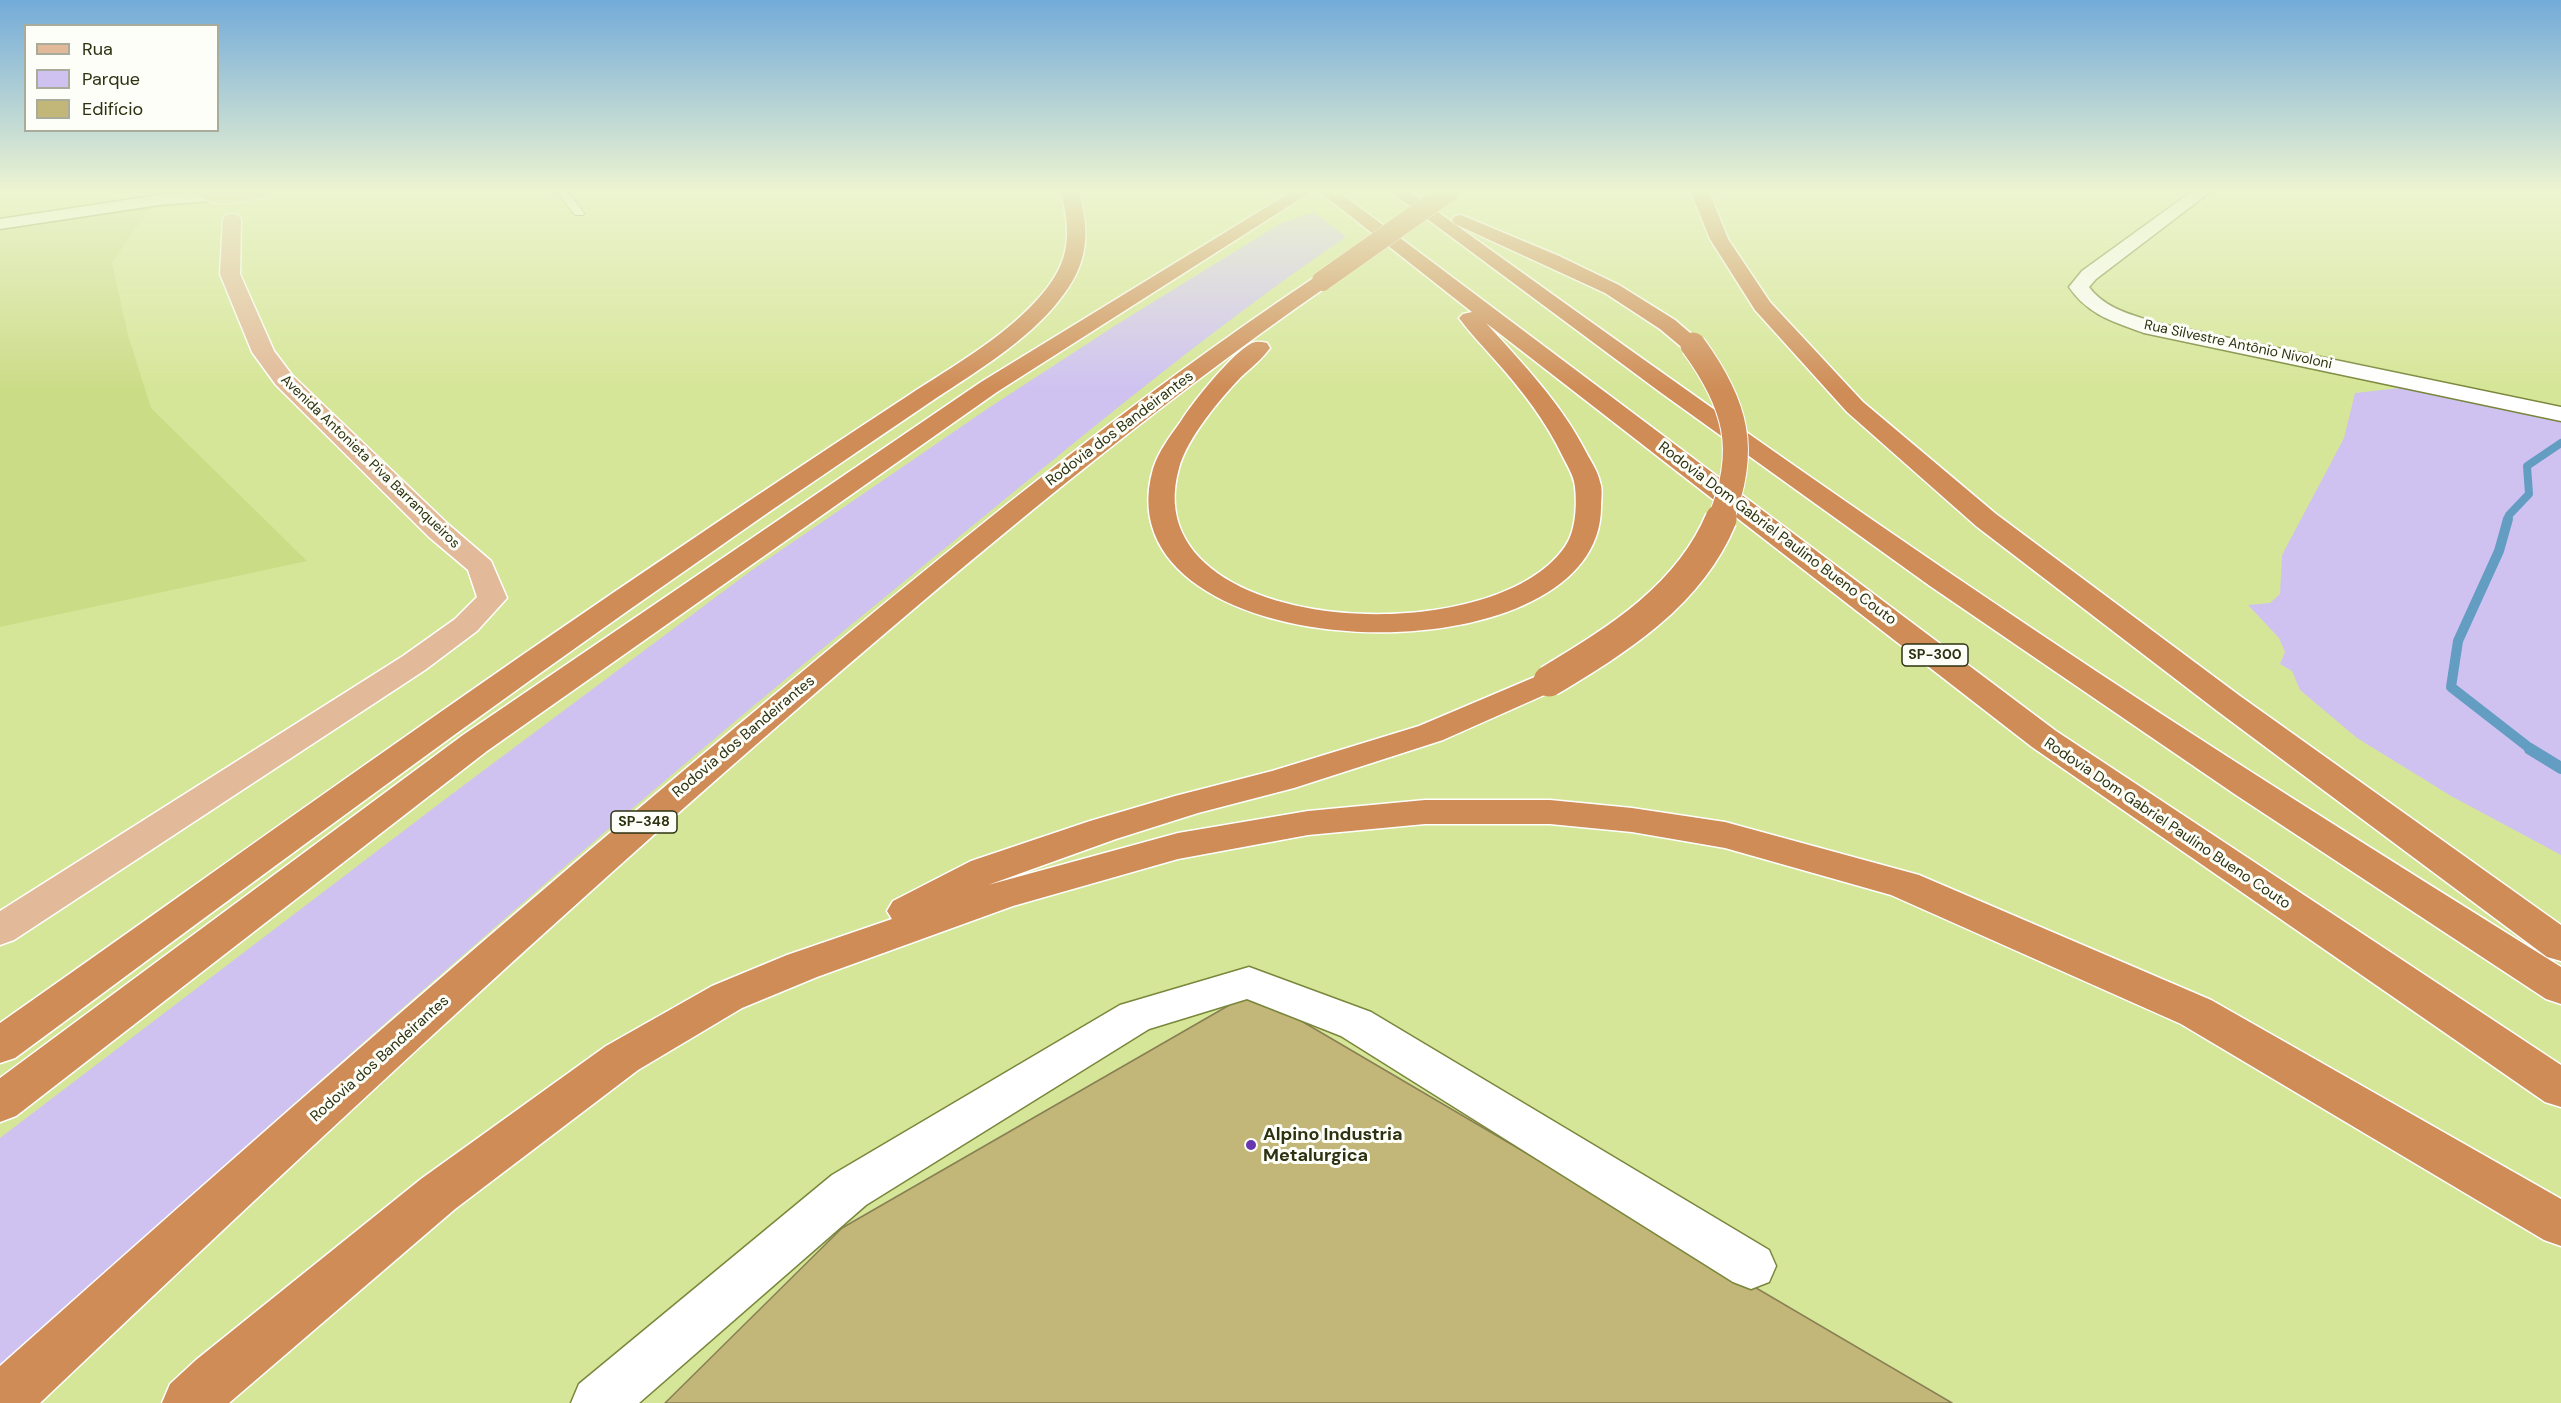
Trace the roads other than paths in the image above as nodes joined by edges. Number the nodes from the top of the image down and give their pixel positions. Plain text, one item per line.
1 (231, 257) edge
2 (1073, 257) edge
3 (1197, 257) edge
4 (1356, 257) edge
5 (1414, 257) edge
6 (1489, 257) edge
7 (1543, 257) edge
8 (1731, 257) edge
9 (2113, 257) edge
10 (1419, 261) junction
11 (1311, 289) junction
12 (2561, 414) edge
13 (0, 930) edge
14 (2561, 946) edge
15 (802, 966) junction
16 (2561, 988) edge
17 (0, 1046) edge
18 (2561, 1089) edge
19 (0, 1103) edge
20 (2561, 1224) edge
21 (1751, 1266) dead end
22 (0, 1403) edge
23 (189, 1403) edge
24 (598, 1403) edge

1 - 13 main road, Avenida Antonieta Piva Barranqueiros
2 - 17 highway
3 - 19 highway
4 - 11 highway, Rodovia dos Bandeirantes / SP-348, bridge
5 - 10 highway, Rodovia Dom Gabriel Paulino Bueno Couto / SP-300
6 - 16 highway
7 - 15 highway, bridge
8 - 14 highway
9 - 12 street, Rua Silvestre Antônio Nivoloni
10 - 11 highway
10 - 18 highway, Rodovia Dom Gabriel Paulino Bueno Couto / SP-300
11 - 22 highway, Rodovia dos Bandeirantes / SP-348
15 - 20 highway
15 - 23 highway
21 - 24 street

